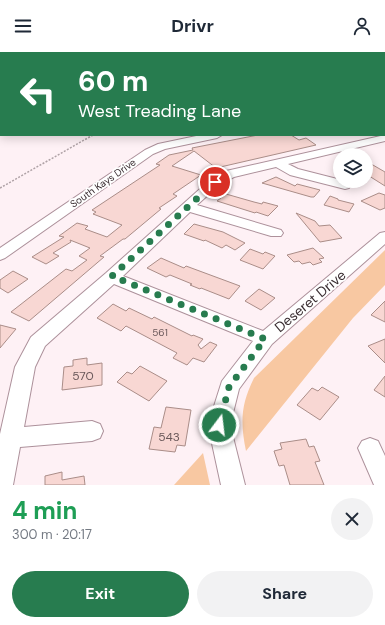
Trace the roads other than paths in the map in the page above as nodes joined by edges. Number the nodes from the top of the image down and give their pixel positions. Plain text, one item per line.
1 (212, 136) edge
2 (385, 138) edge
3 (277, 163) junction
4 (333, 182) edge
5 (188, 207) junction
6 (276, 233) dead end
7 (385, 236) edge
8 (0, 255) edge
9 (112, 276) junction
10 (265, 339) junction
11 (92, 431) dead end
12 (10, 438) junction
13 (370, 448) dead end
14 (385, 483) edge
15 (1, 485) edge
16 (233, 485) edge

1 - 8 street, South Kays Drive
2 - 3 street
3 - 4 street
3 - 5 street
5 - 6 street
5 - 9 street
7 - 10 street, Deseret Drive
9 - 10 street
9 - 12 street
10 - 16 street, Deseret Drive
11 - 12 street
12 - 15 street
13 - 14 street

